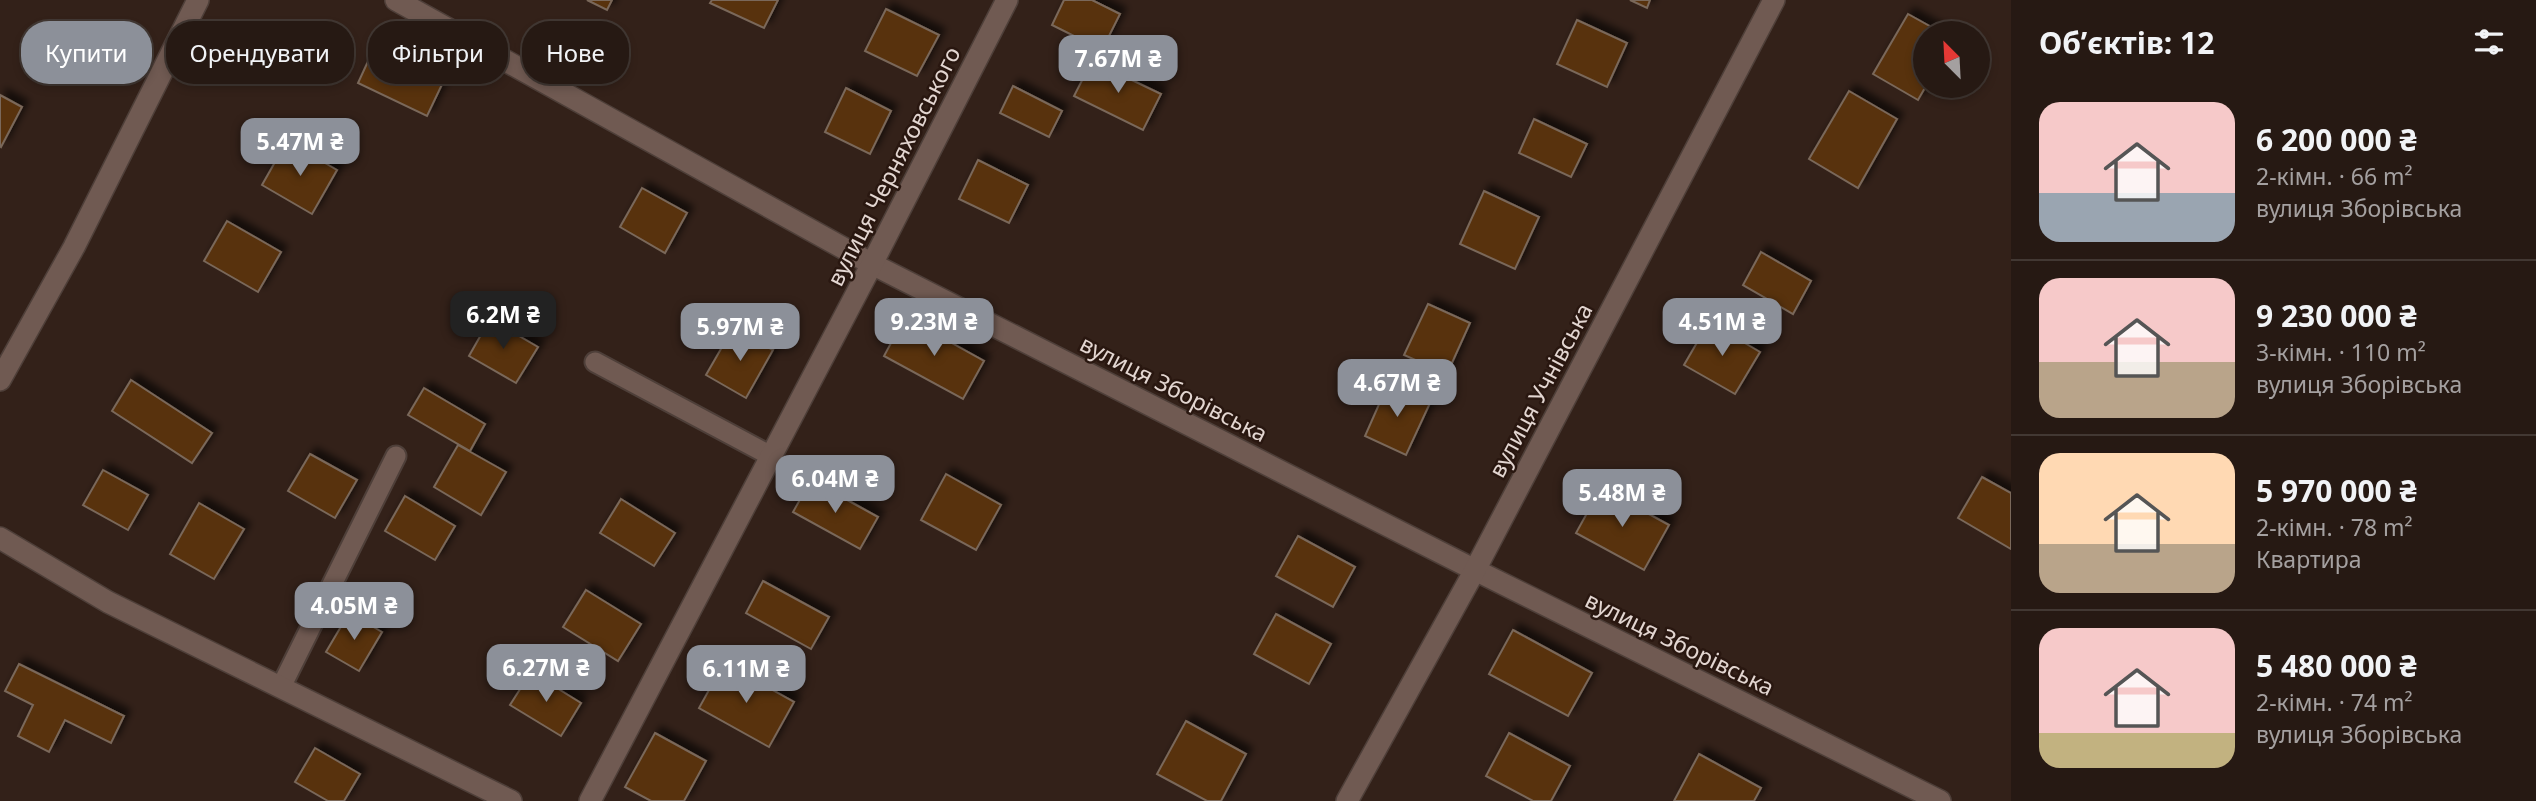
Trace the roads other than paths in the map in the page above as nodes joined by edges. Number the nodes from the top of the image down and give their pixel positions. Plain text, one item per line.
1 (198, 0) edge
2 (396, 0) edge
3 (1007, 0) edge
4 (1774, 0) edge
5 (872, 264) junction
6 (595, 362) dead end
7 (0, 380) edge
8 (396, 456) dead end
9 (771, 456) junction
10 (0, 538) edge
11 (1475, 570) junction
12 (281, 687) junction
13 (511, 801) edge
14 (590, 801) edge
15 (1347, 801) edge
16 (1940, 801) edge

1 - 7 street
2 - 5 street, вулиця Зборівська
3 - 5 street, вулиця Черняховського
4 - 11 street, вулиця Учнівська
5 - 9 street, вулиця Черняховського
5 - 11 street, вулиця Зборівська
6 - 9 lane
8 - 12 lane
9 - 14 street, вулиця Черняховського
10 - 12 street
11 - 15 street, вулиця Учнівська
11 - 16 street, вулиця Зборівська
12 - 13 street

